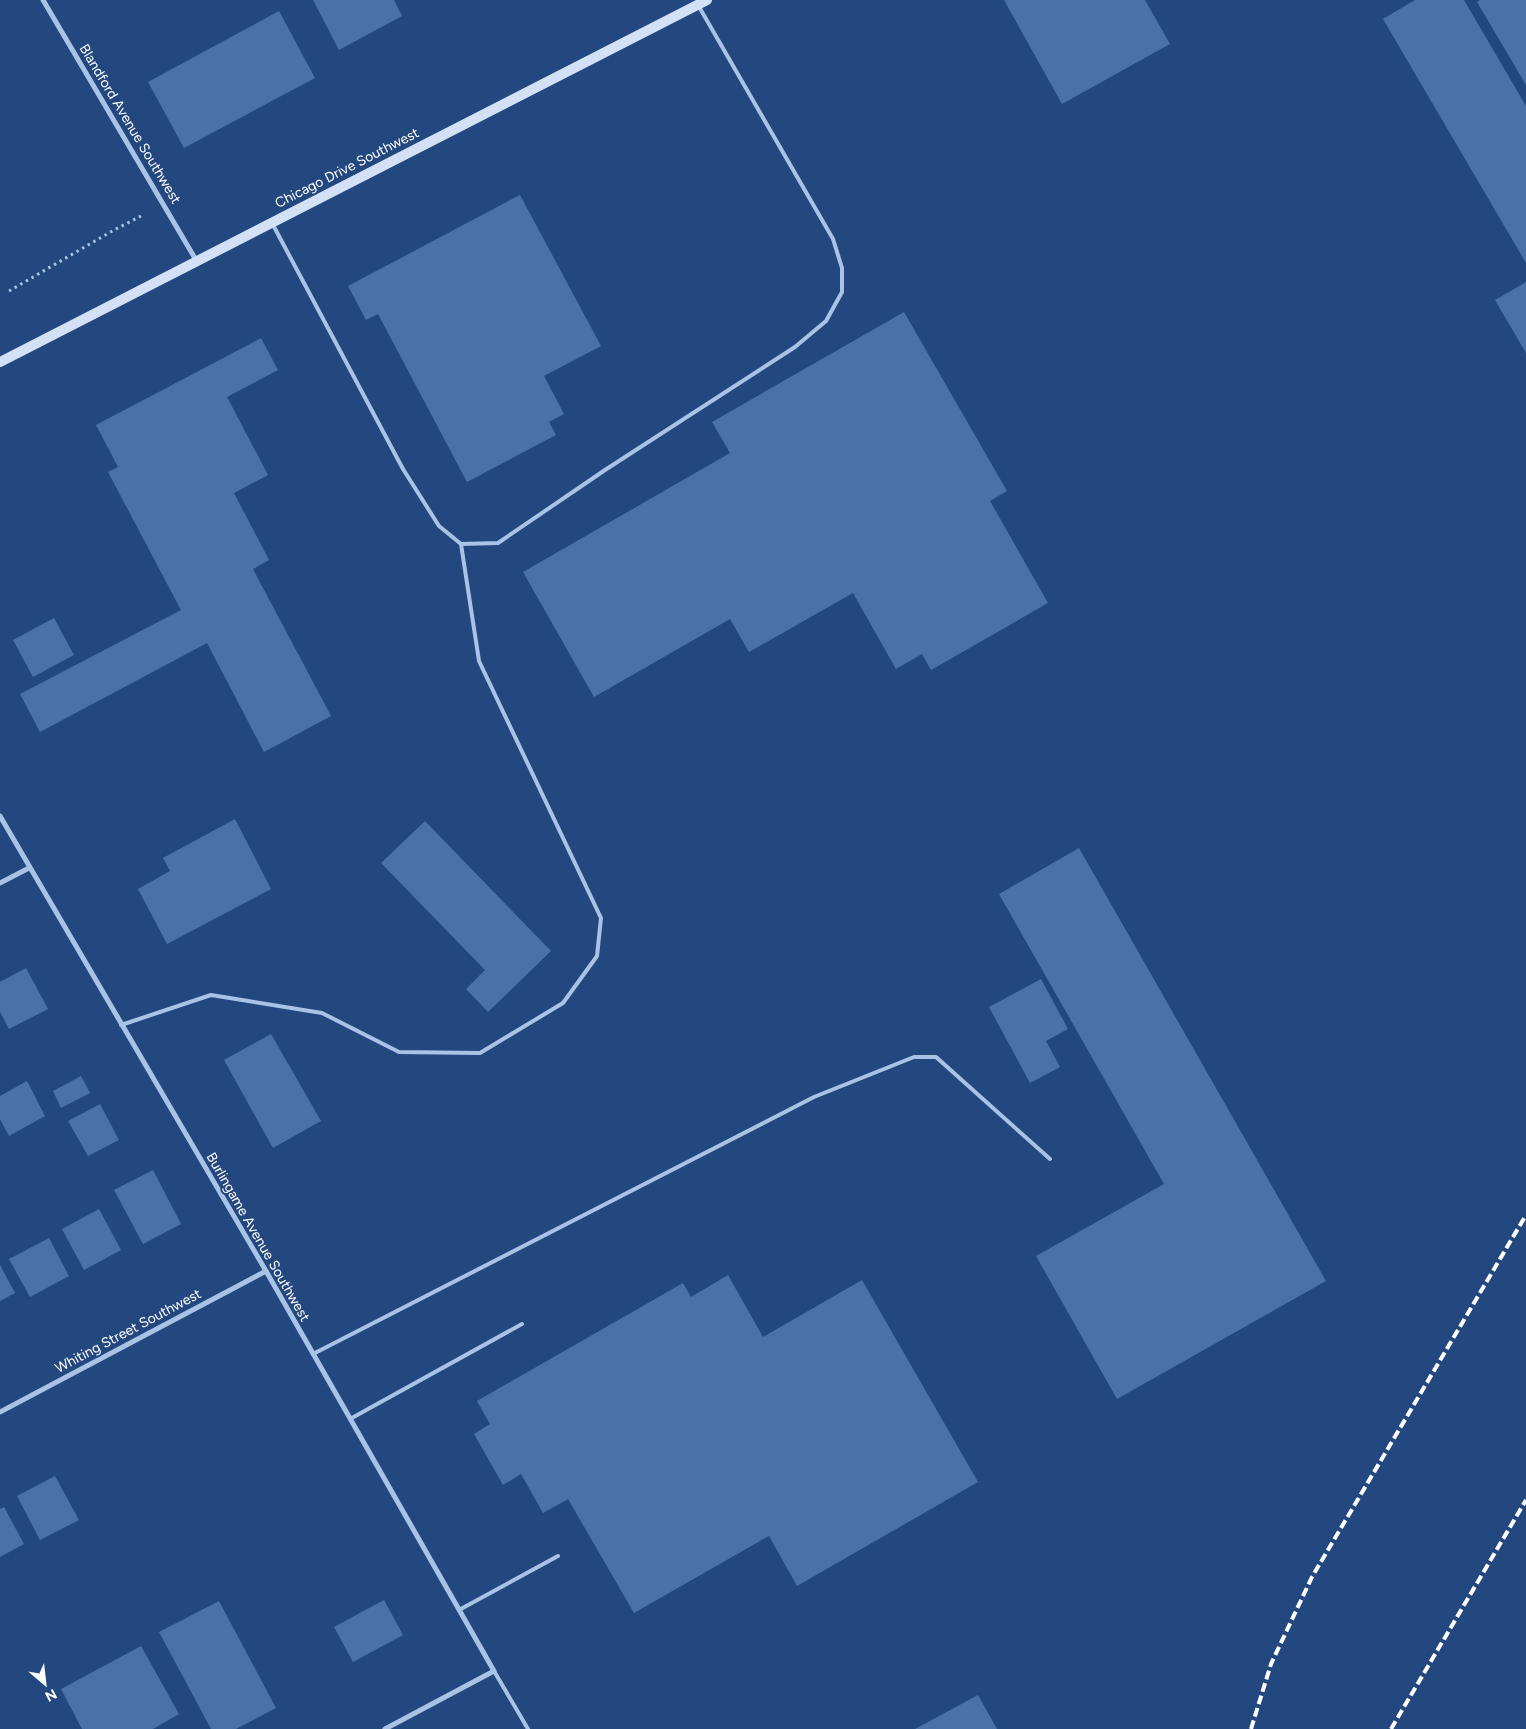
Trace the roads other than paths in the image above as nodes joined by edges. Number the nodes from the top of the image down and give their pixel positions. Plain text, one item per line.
1 (43, 0) edge
2 (702, 3) edge
3 (271, 222) junction
4 (196, 260) junction
5 (0, 362) edge
6 (461, 544) junction
7 (0, 816) edge
8 (29, 868) junction
9 (0, 883) edge
10 (121, 1025) junction
11 (1050, 1159) dead end
12 (266, 1271) junction
13 (522, 1324) dead end
14 (313, 1354) junction
15 (0, 1412) edge
16 (350, 1419) junction
17 (558, 1556) dead end
18 (459, 1610) junction
19 (494, 1672) junction
20 (385, 1729) edge
21 (528, 1729) edge

1 - 4 street, Blandford Avenue Southwest
2 - 3 main road, Chicago Drive Southwest
2 - 6 lane
3 - 4 main road, Chicago Drive Southwest
3 - 6 lane
4 - 5 main road, Chicago Drive Southwest
6 - 10 lane
7 - 8 street, Burlingame Avenue Southwest
8 - 9 street
8 - 10 street, Burlingame Avenue Southwest
10 - 12 street, Burlingame Avenue Southwest
11 - 14 lane
12 - 14 street, Burlingame Avenue Southwest
12 - 15 street, Whiting Street Southwest
13 - 16 lane
14 - 16 street, Burlingame Avenue Southwest
16 - 18 street, Burlingame Avenue Southwest
17 - 18 lane
18 - 19 street, Burlingame Avenue Southwest
19 - 20 street
19 - 21 lane

